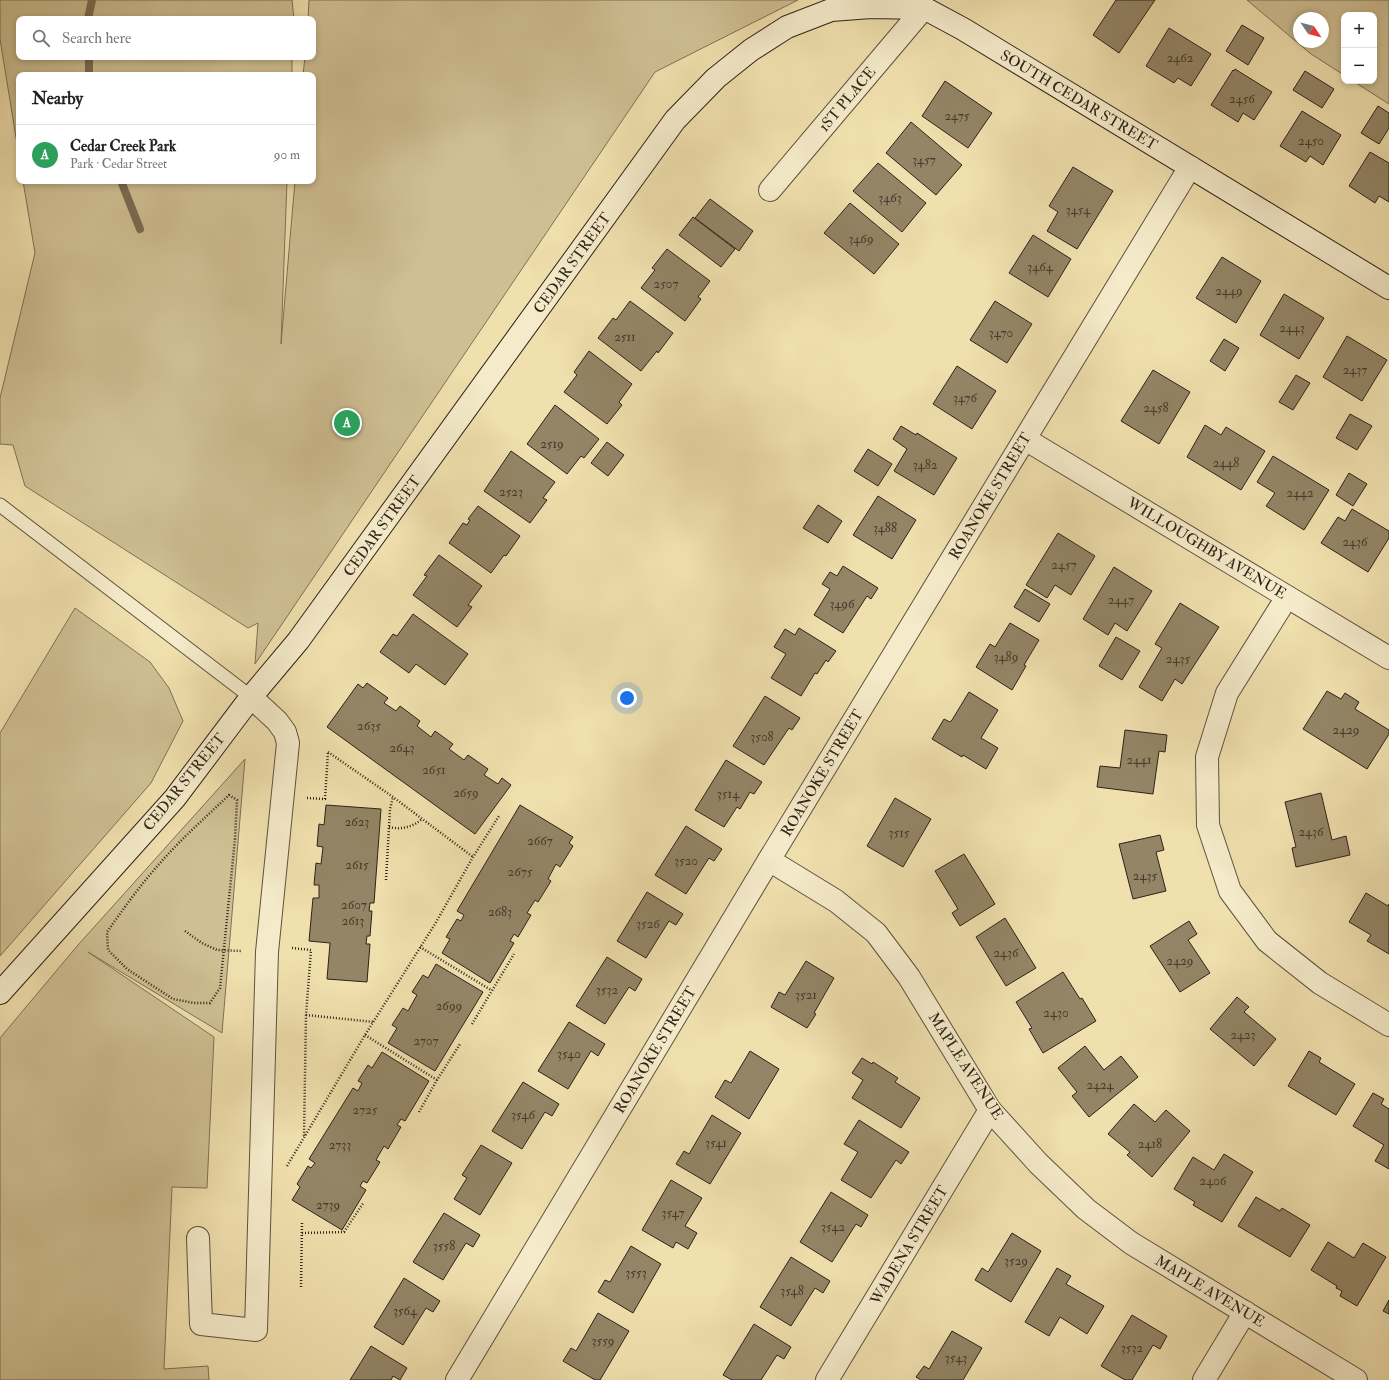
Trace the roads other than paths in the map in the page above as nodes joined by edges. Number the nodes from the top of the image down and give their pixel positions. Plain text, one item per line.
1 (924, 8) junction
2 (751, 50) joint
3 (1190, 167) junction
4 (770, 190) dead end
5 (1389, 288) edge
6 (1025, 439) junction
7 (0, 505) edge
8 (1288, 597) junction
9 (1389, 658) edge
10 (251, 697) junction
11 (769, 860) junction
12 (0, 993) edge
13 (1389, 1025) edge
14 (990, 1110) junction
15 (198, 1238) dead end
16 (1245, 1312) junction
17 (457, 1380) edge
18 (827, 1380) edge
19 (1204, 1380) edge
20 (1356, 1380) edge

1 - 2 street, SOUTH CEDAR STREET
1 - 3 street, SOUTH CEDAR STREET
1 - 4 street, 1ST PLACE
2 - 10 street, CEDAR STREET
3 - 5 street, SOUTH CEDAR STREET
3 - 6 street, ROANOKE STREET
6 - 8 street, WILLOUGHBY AVENUE
6 - 11 street, ROANOKE STREET
7 - 10 lane
8 - 9 street, WILLOUGHBY AVENUE
8 - 13 street
10 - 12 street, CEDAR STREET
10 - 15 street
11 - 14 street, MAPLE AVENUE
11 - 17 street, ROANOKE STREET
14 - 16 street, MAPLE AVENUE
14 - 18 street, WADENA STREET
16 - 19 street
16 - 20 street, MAPLE AVENUE

